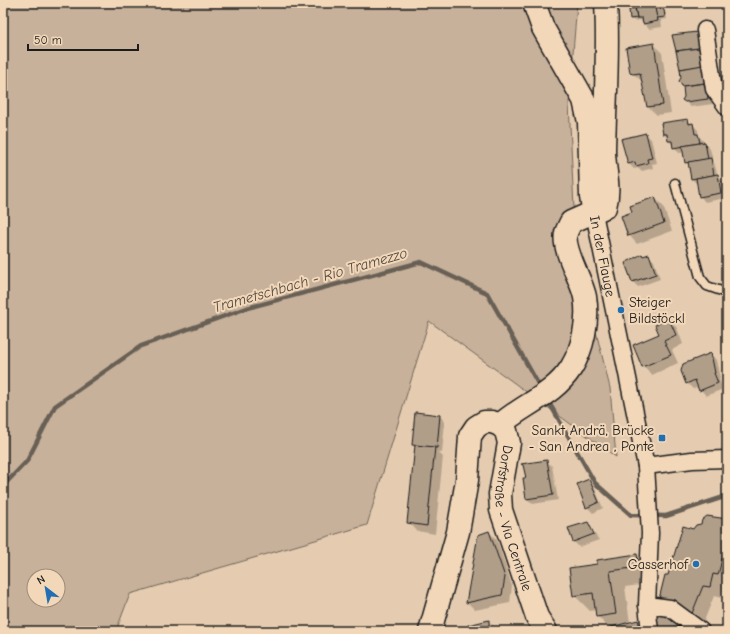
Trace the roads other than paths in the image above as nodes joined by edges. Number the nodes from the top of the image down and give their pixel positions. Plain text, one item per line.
1 (534, 3) edge
2 (606, 3) edge
3 (705, 30) dead end
4 (727, 107) edge
5 (675, 183) dead end
6 (594, 213) junction
7 (727, 293) edge
8 (503, 423) junction
9 (727, 459) edge
10 (646, 466) junction
11 (647, 605) junction
12 (430, 631) edge
13 (546, 631) edge
14 (650, 631) edge
15 (701, 631) edge

1 - 6 street
2 - 6 street, In der Flauge
3 - 4 street
5 - 7 lane
6 - 8 street
6 - 10 street, In der Flauge
8 - 12 street, Dorfstraße - Via Centrale
8 - 13 street, Dorfstraße - Via Centrale
9 - 10 street
10 - 11 street
11 - 14 street
11 - 15 street

